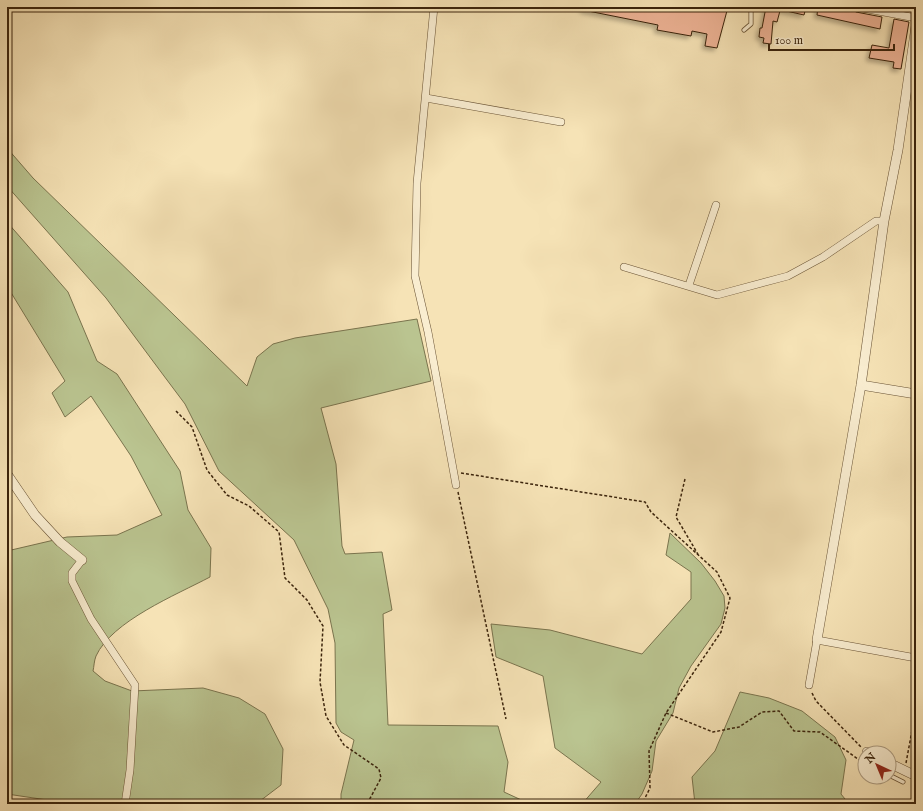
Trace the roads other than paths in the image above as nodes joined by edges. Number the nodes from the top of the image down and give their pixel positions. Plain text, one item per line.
1 (434, 7) edge
2 (751, 7) edge
3 (857, 7) edge
4 (916, 18) edge
5 (916, 26) edge
6 (744, 30) dead end
7 (915, 36) edge
8 (913, 62) edge
9 (426, 98) junction
10 (561, 122) dead end
11 (716, 205) dead end
12 (884, 221) junction
13 (624, 267) dead end
14 (689, 285) junction
15 (861, 385) junction
16 (916, 394) edge
17 (7, 474) edge
18 (456, 485) road end
19 (82, 560) joint
20 (817, 640) junction
21 (916, 658) edge
22 (809, 685) road end
23 (897, 766) edge
24 (916, 776) edge
25 (897, 779) edge
26 (903, 782) dead end
27 (125, 804) edge

1 - 9 street
2 - 6 lane
3 - 4 street
5 - 7 street
7 - 8 street
8 - 12 street
9 - 10 street
9 - 18 street
11 - 14 street
12 - 14 street
12 - 15 street
13 - 14 street
15 - 16 street
15 - 20 street
17 - 19 street
19 - 27 street
20 - 21 street
20 - 22 street
23 - 24 street
25 - 26 lane

